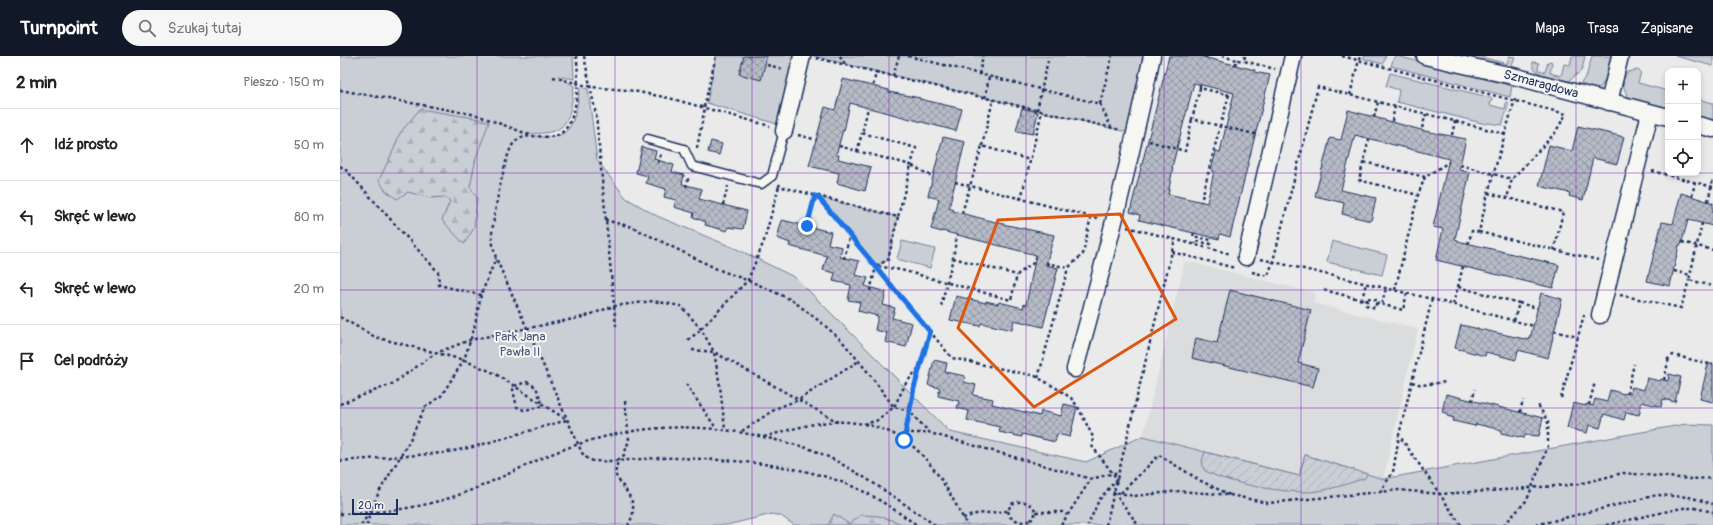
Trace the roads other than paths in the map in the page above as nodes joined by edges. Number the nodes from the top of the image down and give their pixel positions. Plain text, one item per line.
1 (807, 56) edge
2 (1152, 56) edge
3 (1293, 56) edge
4 (1425, 56) edge
5 (1620, 56) edge
6 (1609, 102) junction
7 (1650, 113) junction
8 (1665, 116) edge
9 (1701, 126) edge
10 (1713, 129) edge
11 (784, 131) joint
12 (648, 139) dead end
13 (1243, 265) road end
14 (1593, 312) road end
15 (1075, 369) dead end

1 - 11 street
2 - 15 street
3 - 13 street
4 - 6 street, Szmaragdowa
5 - 6 street
6 - 7 street, Szmaragdowa
7 - 8 street, Szmaragdowa
7 - 14 street
9 - 10 street
11 - 12 lane

